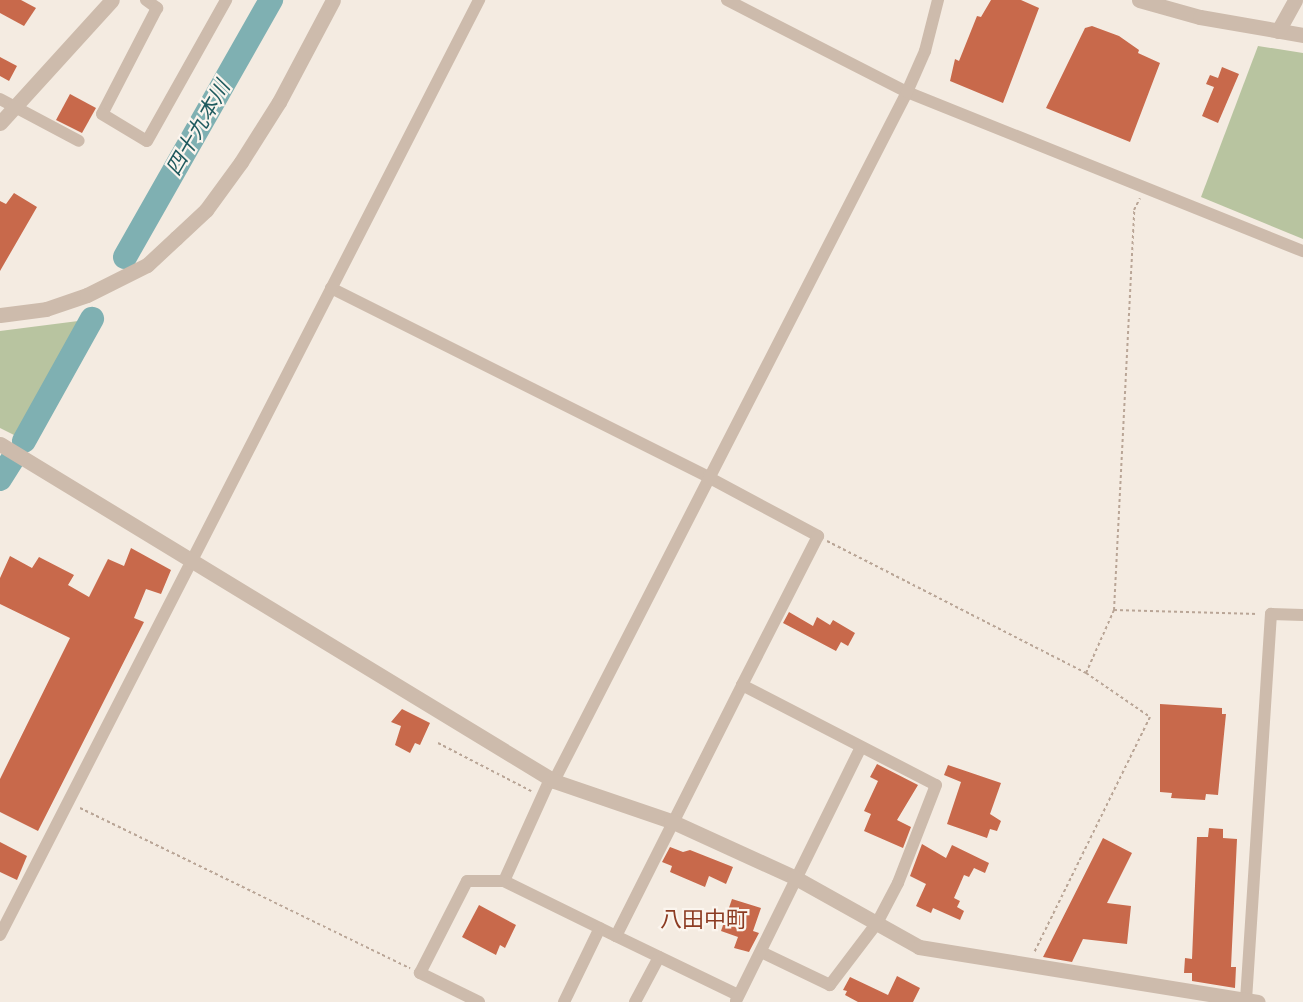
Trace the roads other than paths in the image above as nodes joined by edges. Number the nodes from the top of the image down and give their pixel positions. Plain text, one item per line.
1 (112, 0) edge
2 (146, 0) edge
3 (226, 0) edge
4 (333, 0) edge
5 (479, 0) edge
6 (727, 0) edge
7 (938, 0) edge
8 (1139, 0) edge
9 (1295, 0) edge
10 (1278, 31) junction
11 (1303, 35) edge
12 (907, 92) junction
13 (0, 99) edge
14 (15, 106) junction
15 (0, 123) edge
16 (79, 141) dead end
17 (1303, 250) edge
18 (331, 288) junction
19 (0, 315) edge
20 (0, 444) edge
21 (708, 477) junction
22 (190, 564) junction
23 (1303, 615) edge
24 (742, 685) junction
25 (861, 747) junction
26 (552, 780) junction
27 (671, 821) junction
28 (794, 877) junction
29 (504, 881) junction
30 (877, 923) junction
31 (600, 928) junction
32 (0, 935) edge
33 (616, 936) junction
34 (761, 952) junction
35 (659, 957) junction
36 (1196, 998) edge
37 (737, 999) edge
38 (1252, 1001) edge
39 (479, 1002) edge
40 (564, 1002) edge
41 (635, 1002) edge

1 - 14 street
2 - 3 street
4 - 19 street
5 - 18 street
6 - 12 street
7 - 12 street
8 - 10 street
9 - 10 street
10 - 11 street
12 - 17 street
12 - 21 street
13 - 14 street
14 - 15 street
14 - 16 street
18 - 21 street
18 - 22 street
20 - 22 street
21 - 24 street
21 - 26 street
22 - 26 street
22 - 32 street
23 - 38 street
24 - 25 street
24 - 27 street
25 - 28 street
25 - 30 street
26 - 27 street
26 - 29 street
27 - 28 street
27 - 33 street
28 - 30 street
28 - 34 street
29 - 31 street
29 - 39 street
30 - 34 street
30 - 36 street
31 - 33 street
31 - 40 street
33 - 35 street
34 - 37 street
35 - 37 street
35 - 41 street
36 - 38 street

